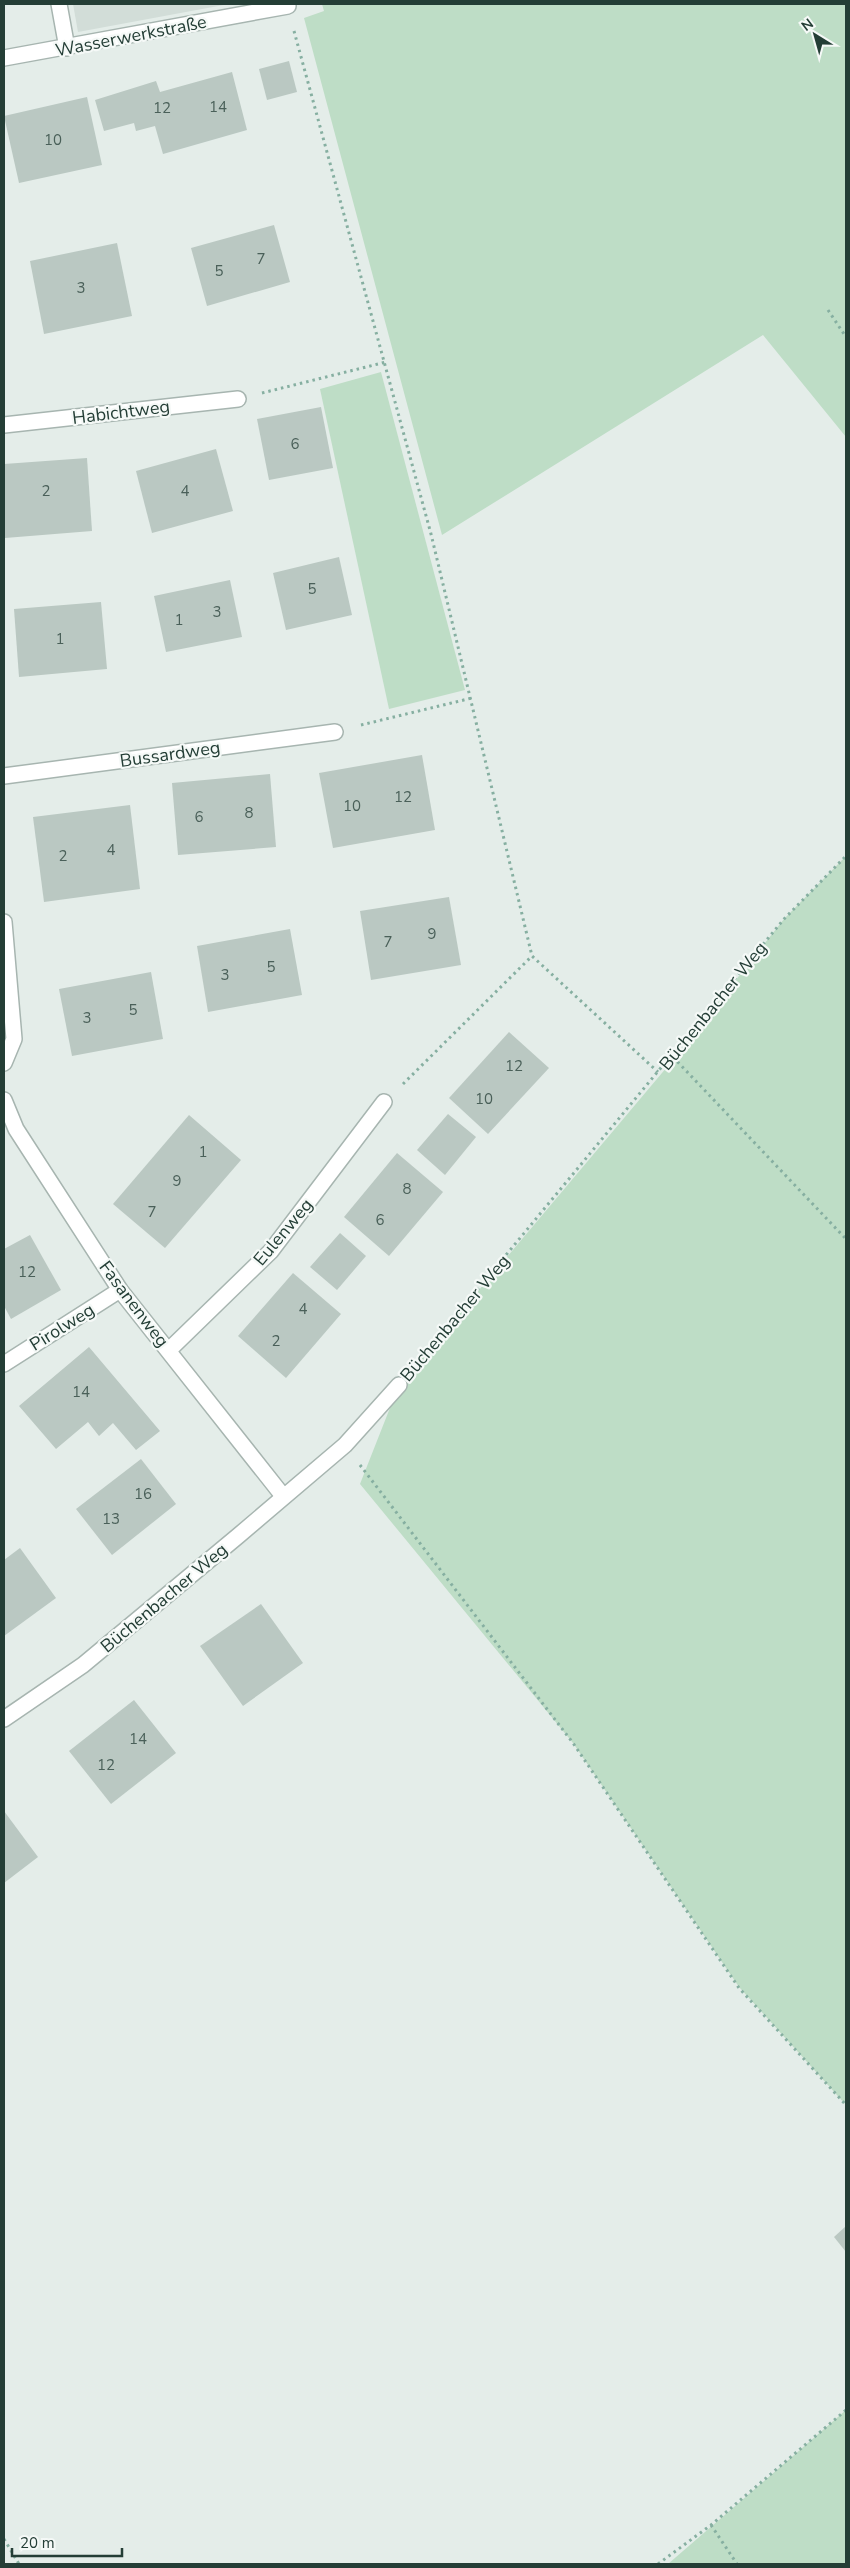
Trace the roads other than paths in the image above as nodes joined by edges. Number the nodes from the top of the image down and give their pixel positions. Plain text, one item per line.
1 (59, 4) edge
2 (288, 6) road end
3 (67, 48) junction
4 (4, 58) edge
5 (238, 399) road end
6 (4, 425) edge
7 (335, 732) road end
8 (4, 776) edge
9 (4, 922) edge
10 (4, 1062) edge
11 (4, 1100) edge
12 (384, 1102) road end
13 (120, 1290) junction
14 (169, 1350) junction
15 (4, 1364) edge
16 (399, 1385) road end
17 (283, 1496) junction
18 (4, 1719) edge

1 - 3 street
2 - 3 street, Wasserwerkstraße
3 - 4 street, Wasserwerkstraße
5 - 6 street, Habichtweg
7 - 8 street, Bussardweg
9 - 10 street
11 - 13 street, Fasanenweg
12 - 14 street, Eulenweg
13 - 14 street, Fasanenweg
13 - 15 street, Pirolweg
14 - 17 street, Fasanenweg
16 - 17 street, Büchenbacher Weg
17 - 18 street, Büchenbacher Weg

